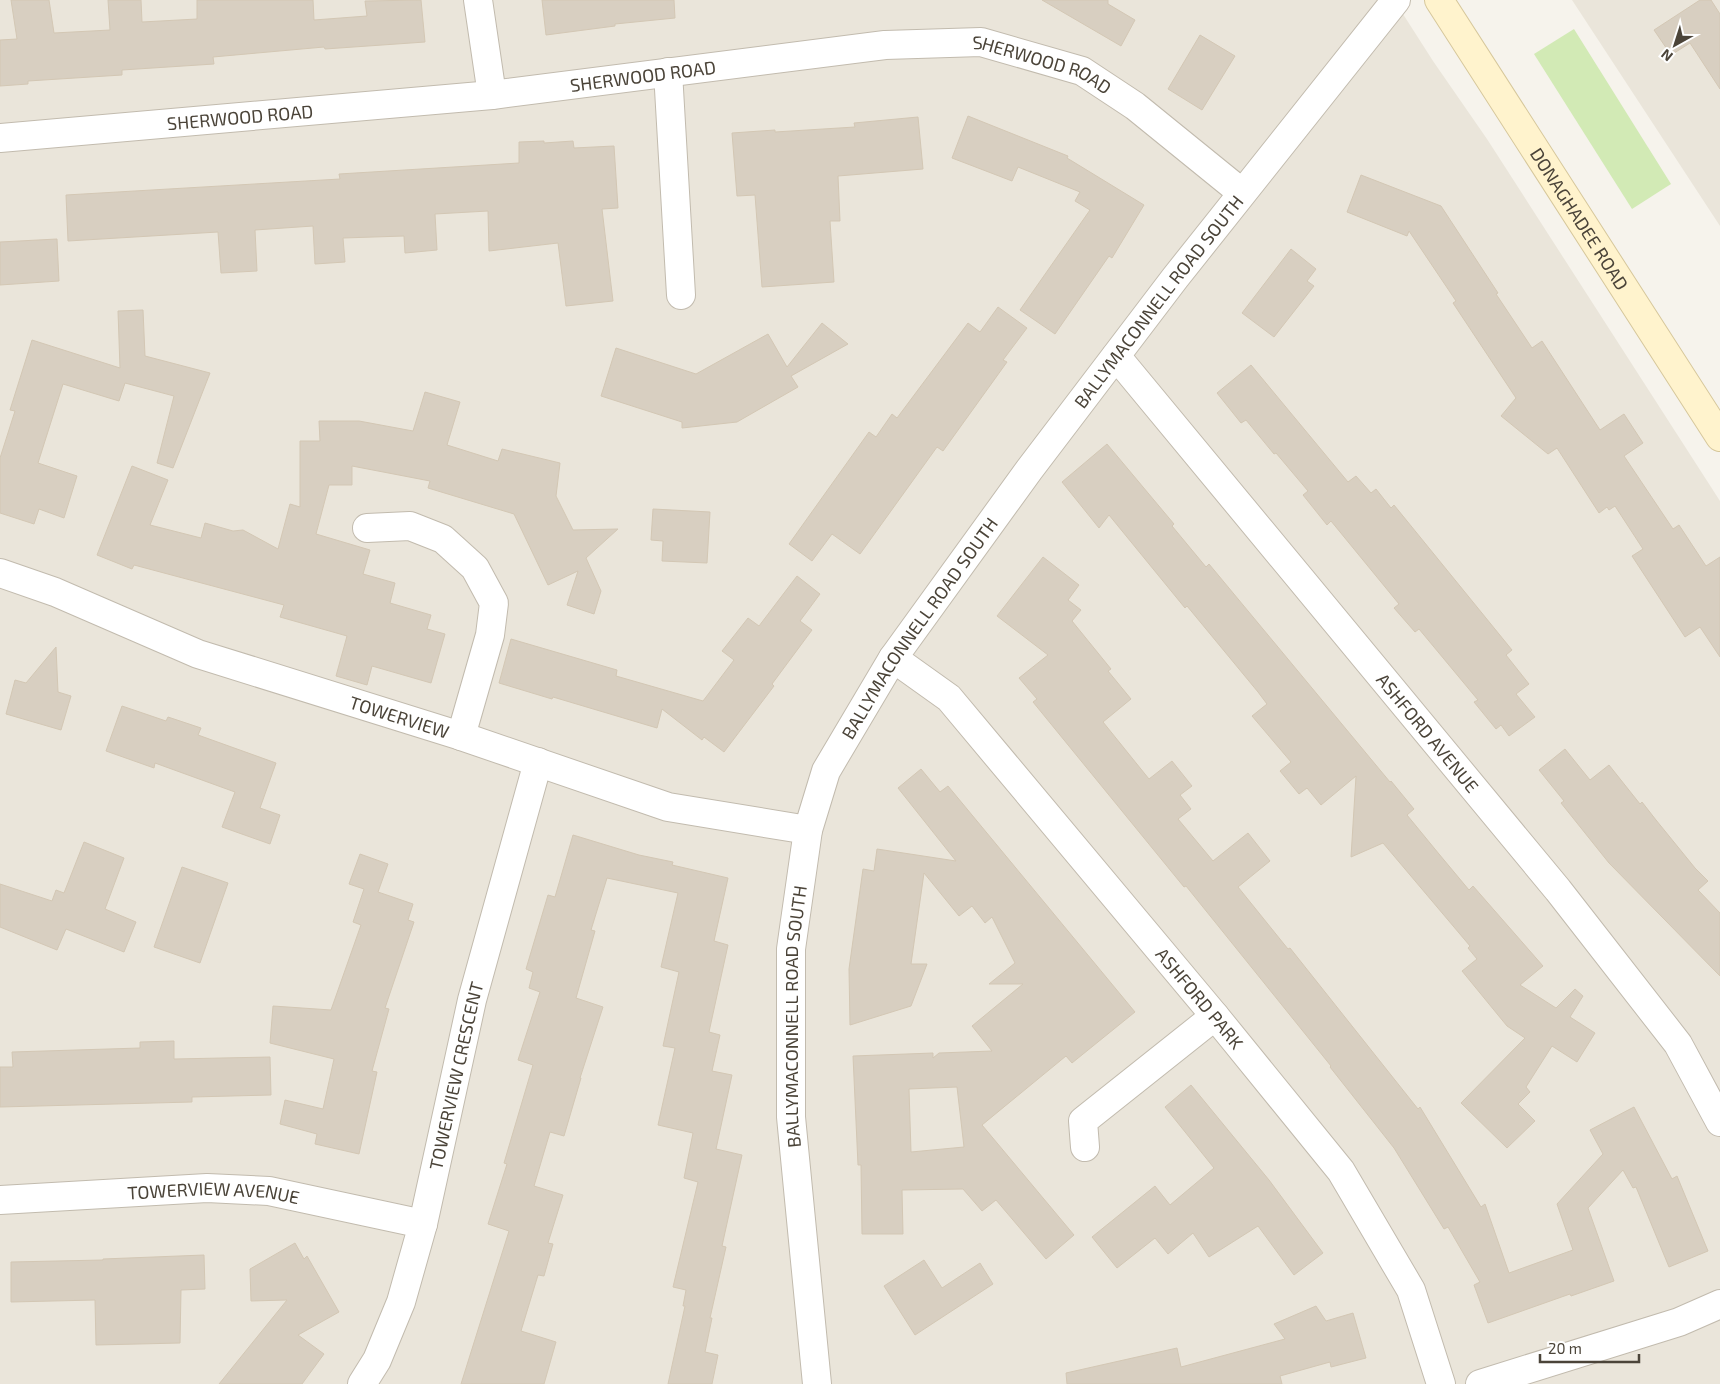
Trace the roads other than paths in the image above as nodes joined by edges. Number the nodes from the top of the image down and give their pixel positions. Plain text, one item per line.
1 (478, 0) edge
2 (1396, 0) edge
3 (1439, 0) edge
4 (668, 72) junction
5 (492, 95) junction
6 (0, 138) edge
7 (1241, 192) junction
8 (681, 295) dead end
9 (1116, 356) junction
10 (1720, 437) edge
11 (367, 528) dead end
12 (0, 573) edge
13 (893, 658) junction
14 (461, 736) junction
15 (538, 762) junction
16 (808, 830) junction
17 (1215, 1016) junction
18 (1720, 1122) edge
19 (1085, 1147) dead end
20 (0, 1200) edge
21 (423, 1224) junction
22 (1720, 1304) edge
23 (362, 1384) edge
24 (816, 1384) edge
25 (1441, 1384) edge
26 (1480, 1384) edge

1 - 5 street
2 - 7 street, BALLYMACONNELL ROAD SOUTH
3 - 10 main road, DONAGHADEE ROAD
4 - 5 street, SHERWOOD ROAD
4 - 7 street, SHERWOOD ROAD
4 - 8 street
5 - 6 street, SHERWOOD ROAD
7 - 9 street, BALLYMACONNELL ROAD SOUTH
9 - 13 street, BALLYMACONNELL ROAD SOUTH
9 - 18 street, ASHFORD AVENUE
11 - 14 street
12 - 14 street, TOWERVIEW
13 - 16 street, BALLYMACONNELL ROAD SOUTH
13 - 17 street, ASHFORD PARK
14 - 15 street, TOWERVIEW
15 - 16 street, TOWERVIEW
15 - 21 street, TOWERVIEW CRESCENT
16 - 24 street, BALLYMACONNELL ROAD SOUTH
17 - 19 street
17 - 25 street, ASHFORD PARK
20 - 21 street, TOWERVIEW AVENUE
21 - 23 street, TOWERVIEW CRESCENT
22 - 26 street

